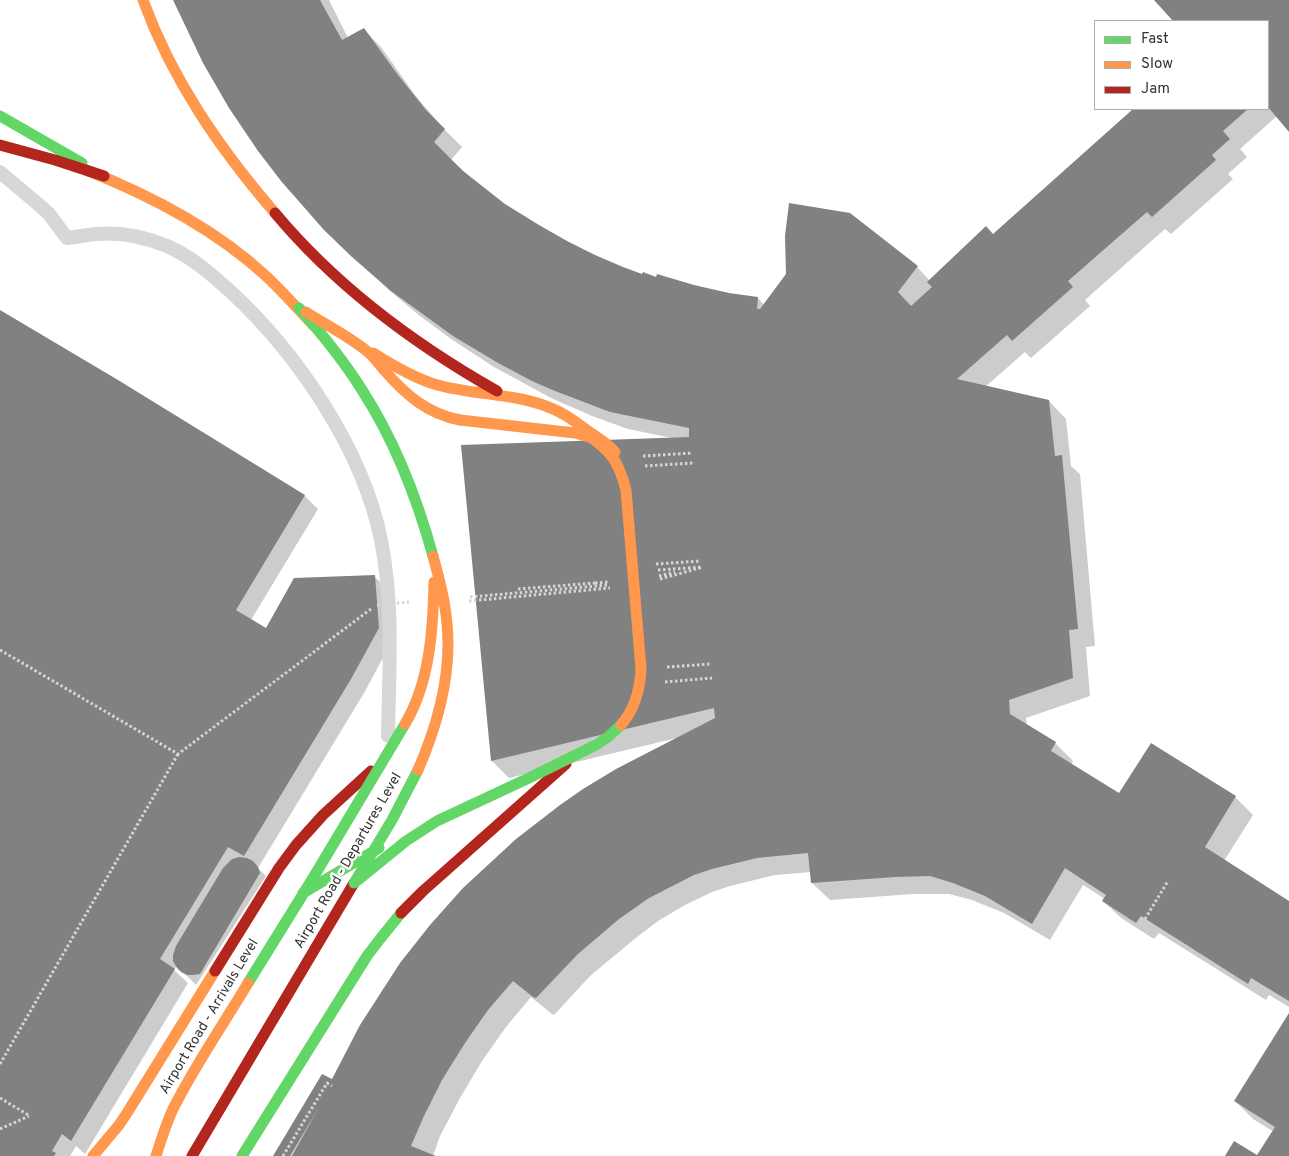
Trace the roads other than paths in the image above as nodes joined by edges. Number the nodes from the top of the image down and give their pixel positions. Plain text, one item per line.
1 (143, 0) edge
2 (0, 116) edge
3 (0, 120) edge
4 (0, 146) edge
5 (51, 159) junction
6 (0, 172) edge
7 (104, 176) junction
8 (299, 308) junction
9 (507, 397) junction
10 (620, 462) junction
11 (423, 560) dead end
12 (435, 560) junction
13 (634, 568) junction
14 (424, 576) dead end
15 (420, 635) dead end
16 (401, 707) dead end
17 (388, 736) junction
18 (578, 752) junction
19 (371, 771) junction
20 (354, 883) junction
21 (303, 893) junction
22 (152, 1152) edge
23 (93, 1156) edge
24 (192, 1156) edge
25 (241, 1156) edge

1 - 9 main road
2 - 7 main road, bridge
3 - 5 main road
4 - 5 main road
4 - 7 main road, Airport Road - Departures Level, bridge
5 - 8 main road
6 - 17 lane
7 - 8 main road, Airport Road - Departures Level
8 - 9 main road
8 - 10 main road, bridge
8 - 11 main road
8 - 12 main road, Airport Road - Departures Level, bridge
9 - 10 main road
10 - 13 main road, bridge
12 - 20 main road, Airport Road - Departures Level, bridge
12 - 22 main road, bridge
13 - 18 main road, bridge
13 - 18 main road
14 - 15 main road
16 - 17 main road, Airport Road - Arrivals Level
17 - 19 main road, Airport Road - Arrivals Level
18 - 20 main road, bridge
18 - 21 main road
18 - 25 main road, bridge
19 - 21 main road, Airport Road - Arrivals Level
19 - 23 main road
20 - 24 main road, Airport Road - Departures Level
21 - 22 main road, Airport Road - Arrivals Level

